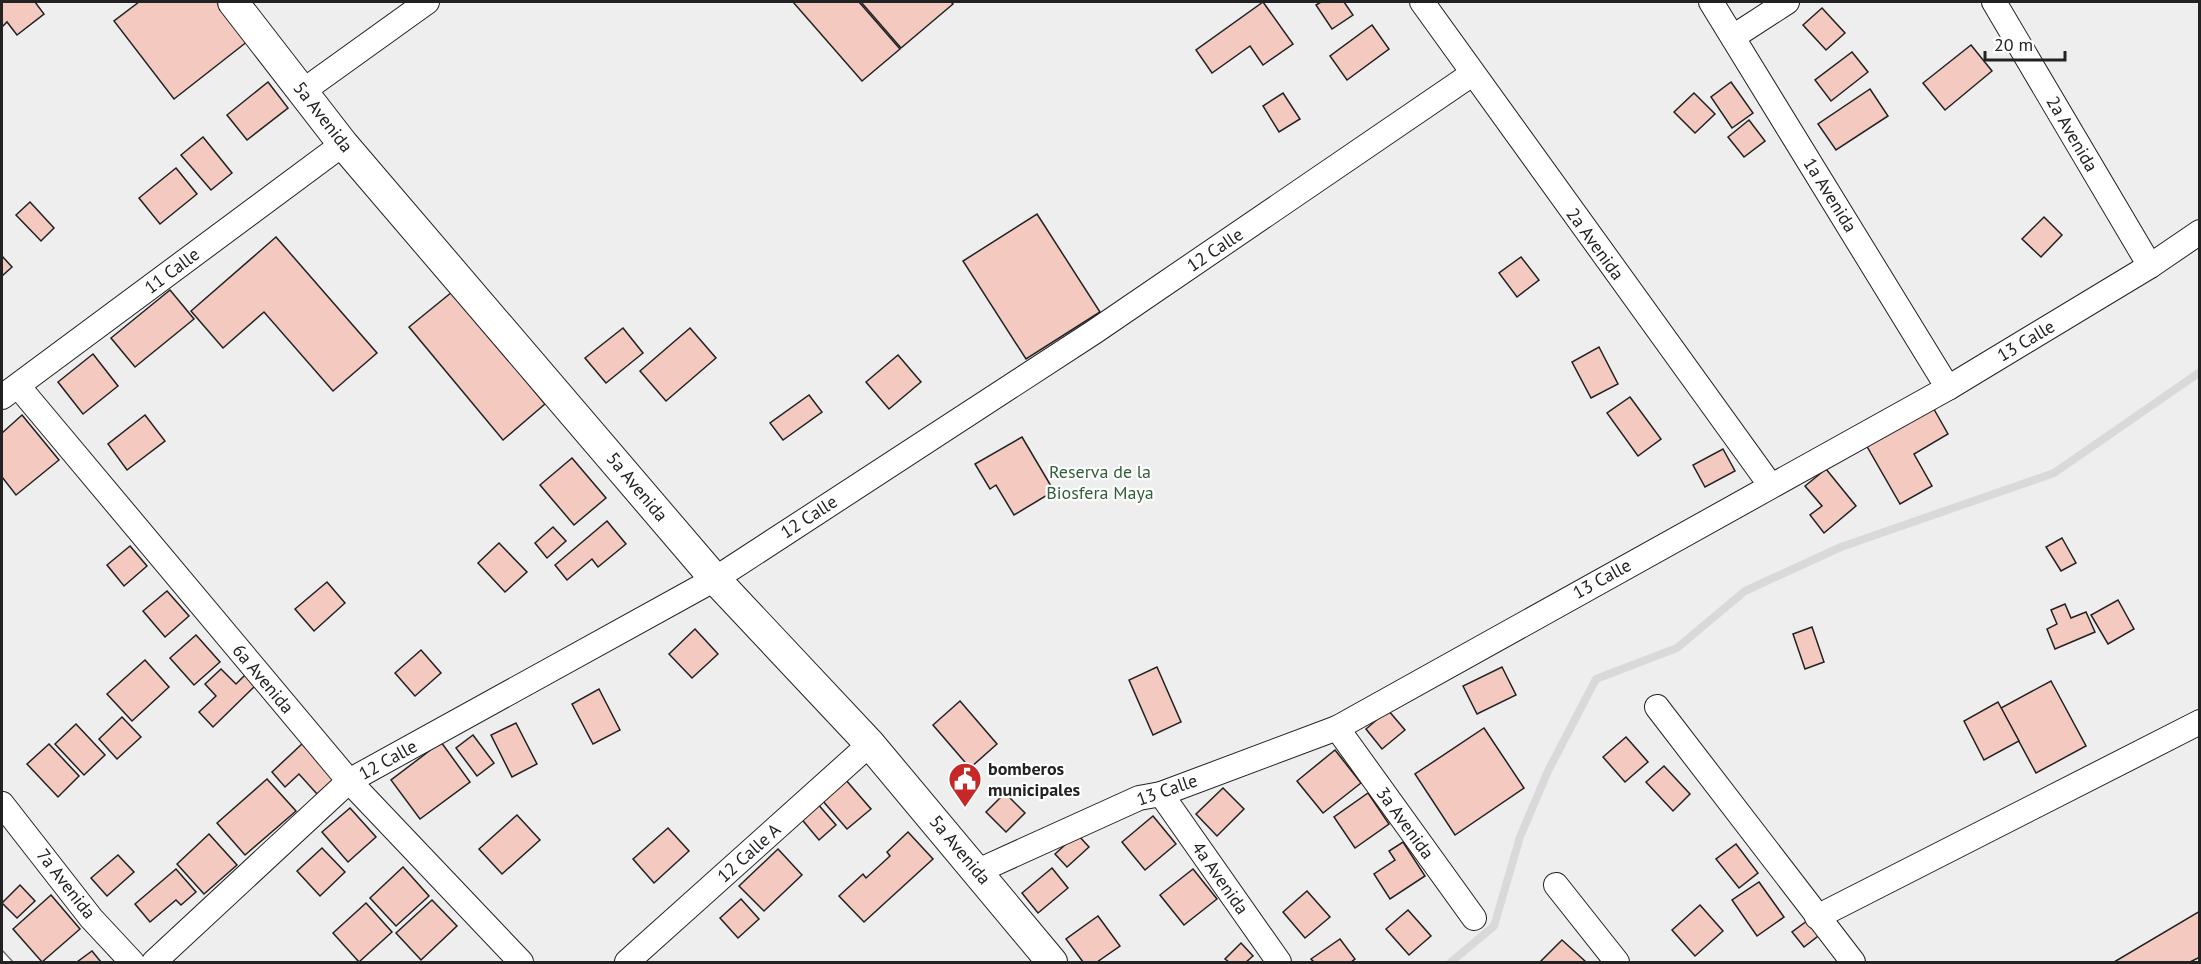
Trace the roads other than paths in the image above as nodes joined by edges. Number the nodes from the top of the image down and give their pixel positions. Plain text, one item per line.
1 (233, 2) edge
2 (427, 2) edge
3 (1422, 2) edge
4 (1711, 2) edge
5 (1787, 2) edge
6 (1994, 2) edge
7 (1733, 37) junction
8 (1472, 74) junction
9 (303, 91) junction
10 (343, 144) junction
11 (2199, 232) edge
12 (2150, 266) junction
13 (1948, 388) junction
14 (10, 391) edge
15 (1771, 486) junction
16 (715, 579) junction
17 (1657, 707) dead end
18 (2199, 722) edge
19 (1337, 728) junction
20 (870, 744) junction
21 (349, 781) junction
22 (1161, 794) junction
23 (2, 804) edge
24 (978, 871) junction
25 (1556, 885) dead end
26 (1817, 917) junction
27 (1474, 918) dead end
28 (1048, 961) edge
29 (132, 963) edge
30 (154, 963) edge
31 (521, 963) edge
32 (627, 963) edge
33 (1279, 963) edge
34 (1617, 963) edge
35 (1853, 963) edge

1 - 9 street, 5a Avenida
2 - 9 street
3 - 8 street, 2a Avenida
4 - 7 street, 1a Avenida
5 - 7 street
6 - 12 street, 2a Avenida
7 - 13 street, 1a Avenida
8 - 15 street, 2a Avenida
8 - 16 street, 12 Calle
9 - 10 street, 5a Avenida
10 - 14 street, 11 Calle
10 - 16 street, 5a Avenida
11 - 12 street, 13 Calle
12 - 13 street, 13 Calle
13 - 15 street, 13 Calle
14 - 21 street, 6a Avenida
15 - 19 street, 13 Calle
16 - 20 street, 5a Avenida
16 - 21 street, 12 Calle
17 - 26 street
18 - 26 street
19 - 22 street, 13 Calle
19 - 27 street, 3a Avenida
20 - 24 street, 5a Avenida
20 - 32 street, 12 Calle A
21 - 30 street, 12 Calle
21 - 31 street, 6a Avenida
22 - 24 street, 13 Calle
22 - 33 street, 4a Avenida
23 - 29 street, 7a Avenida
24 - 28 street, 5a Avenida
25 - 34 street
26 - 35 street

